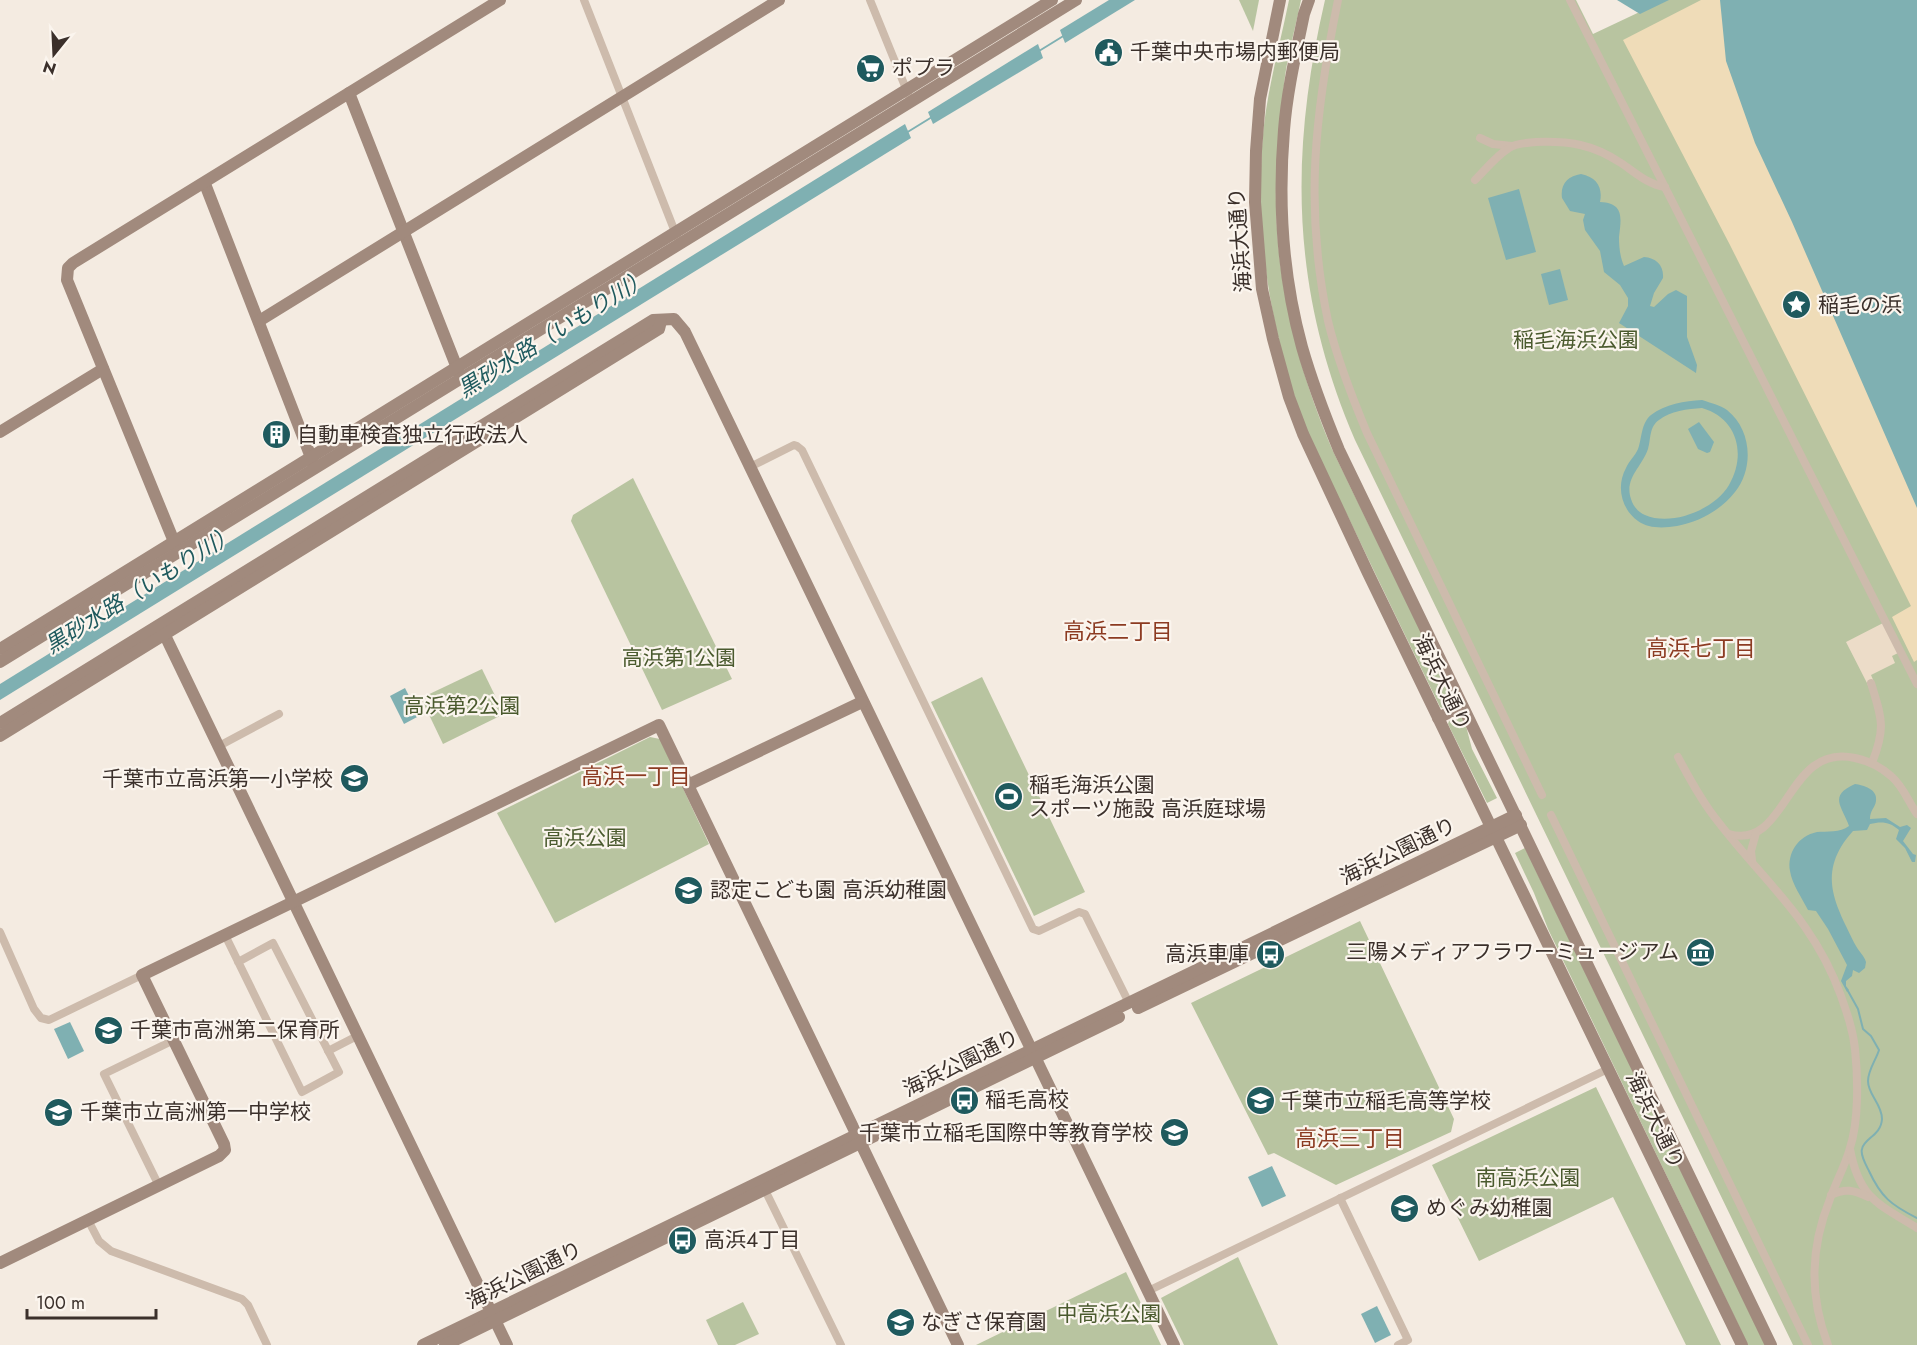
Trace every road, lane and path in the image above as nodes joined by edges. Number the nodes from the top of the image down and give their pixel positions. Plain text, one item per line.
1 (500, 0) edge
2 (584, 0) edge
3 (779, 0) edge
4 (870, 0) edge
5 (1052, 0) edge
6 (1076, 0) edge
7 (1280, 0) edge
8 (1304, 0) edge
9 (1309, 0) edge
10 (1338, 0) edge
11 (1570, 0) edge
12 (1304, 14) junction
13 (349, 93) junction
14 (909, 96) junction
15 (622, 97) junction
16 (1480, 138) dead end
17 (1512, 146) junction
18 (1475, 180) dead end
19 (205, 184) junction
20 (1665, 187) junction
21 (403, 232) junction
22 (678, 238) junction
23 (259, 321) junction
24 (103, 369) junction
25 (459, 373) junction
26 (0, 432) edge
27 (314, 463) junction
28 (750, 467) junction
29 (176, 548) junction
30 (162, 630) junction
31 (0, 649) edge
32 (0, 662) edge
33 (1871, 683) dead end
34 (1917, 684) edge
35 (862, 702) junction
36 (1462, 706) junction
37 (279, 714) dead end
38 (1438, 718) junction
39 (0, 723) edge
40 (0, 736) edge
41 (219, 746) junction
42 (1678, 757) dead end
43 (1872, 763) junction
44 (688, 785) junction
45 (1542, 795) dead end
46 (1917, 814) edge
47 (1551, 815) dead end
48 (1518, 820) junction
49 (1493, 832) junction
50 (1728, 833) junction
51 (1756, 833) junction
52 (1752, 861) junction
53 (294, 902) junction
54 (0, 932) edge
55 (225, 935) junction
56 (238, 962) junction
57 (142, 975) junction
58 (1129, 1003) junction
59 (359, 1035) junction
60 (174, 1040) junction
61 (328, 1050) junction
62 (1034, 1054) junction
63 (1608, 1069) junction
64 (859, 1139) junction
65 (1850, 1148) junction
66 (159, 1186) junction
67 (765, 1190) junction
68 (1831, 1195) junction
69 (1340, 1198) junction
70 (1871, 1199) junction
71 (88, 1220) junction
72 (1917, 1228) edge
73 (0, 1263) edge
74 (1148, 1291) junction
75 (493, 1316) junction
76 (267, 1345) edge
77 (423, 1345) edge
78 (446, 1345) edge
79 (507, 1345) edge
80 (841, 1345) edge
81 (958, 1345) edge
82 (1174, 1345) edge
83 (1398, 1345) edge
84 (1742, 1345) edge
85 (1771, 1345) edge
86 (1808, 1345) edge
87 (1828, 1345) edge

1 - 13 street
2 - 15 street
3 - 15 street
4 - 14 street
5 - 14 street
6 - 14 street
7 - 38 street, 海浜大通り
8 - 12 street
9 - 12 street
10 - 45 street
11 - 20 street
12 - 36 street, 海浜大通り
13 - 19 street
13 - 21 street
14 - 22 street
15 - 21 street
15 - 22 street
16 - 17 street
17 - 18 street
17 - 20 street
19 - 23 street
19 - 24 street
20 - 34 street
21 - 23 street
21 - 25 street
22 - 25 street
23 - 27 street
24 - 26 street
24 - 29 street
25 - 27 street
27 - 29 street
28 - 30 street
28 - 35 street
28 - 58 street
29 - 31 street
29 - 32 street
30 - 39 street
30 - 40 street
30 - 41 street
33 - 43 street
35 - 44 street
35 - 62 street
36 - 38 street
36 - 48 street, 海浜大通り
37 - 41 street
38 - 49 street, 海浜大通り
41 - 53 street
42 - 50 street
43 - 46 street
43 - 51 street
44 - 53 street
44 - 64 street
47 - 86 street
48 - 49 street, 海浜公園通り
48 - 85 street, 海浜大通り
49 - 58 street, 海浜公園通り
49 - 62 street, 海浜公園通り
49 - 63 street, 海浜大通り
50 - 51 street
50 - 52 street
51 - 52 street
52 - 65 street
53 - 55 street
53 - 59 street
54 - 57 street
55 - 56 street
55 - 57 street
56 - 61 street
56 - 61 street
57 - 60 street
58 - 62 street, 海浜公園通り
59 - 61 street
59 - 75 street
60 - 66 street
60 - 66 street
62 - 64 street, 海浜公園通り
62 - 74 street
63 - 69 street
63 - 84 street, 海浜大通り
64 - 67 street, 海浜公園通り
64 - 75 street, 海浜公園通り
64 - 81 street
65 - 68 street
65 - 70 street
66 - 71 street
67 - 75 street, 海浜公園通り
67 - 80 street
68 - 70 street
68 - 87 street
69 - 74 street
69 - 83 street
70 - 72 street
71 - 73 street
71 - 76 street
74 - 82 street
75 - 77 street, 海浜公園通り
75 - 78 street, 海浜公園通り
75 - 79 street

